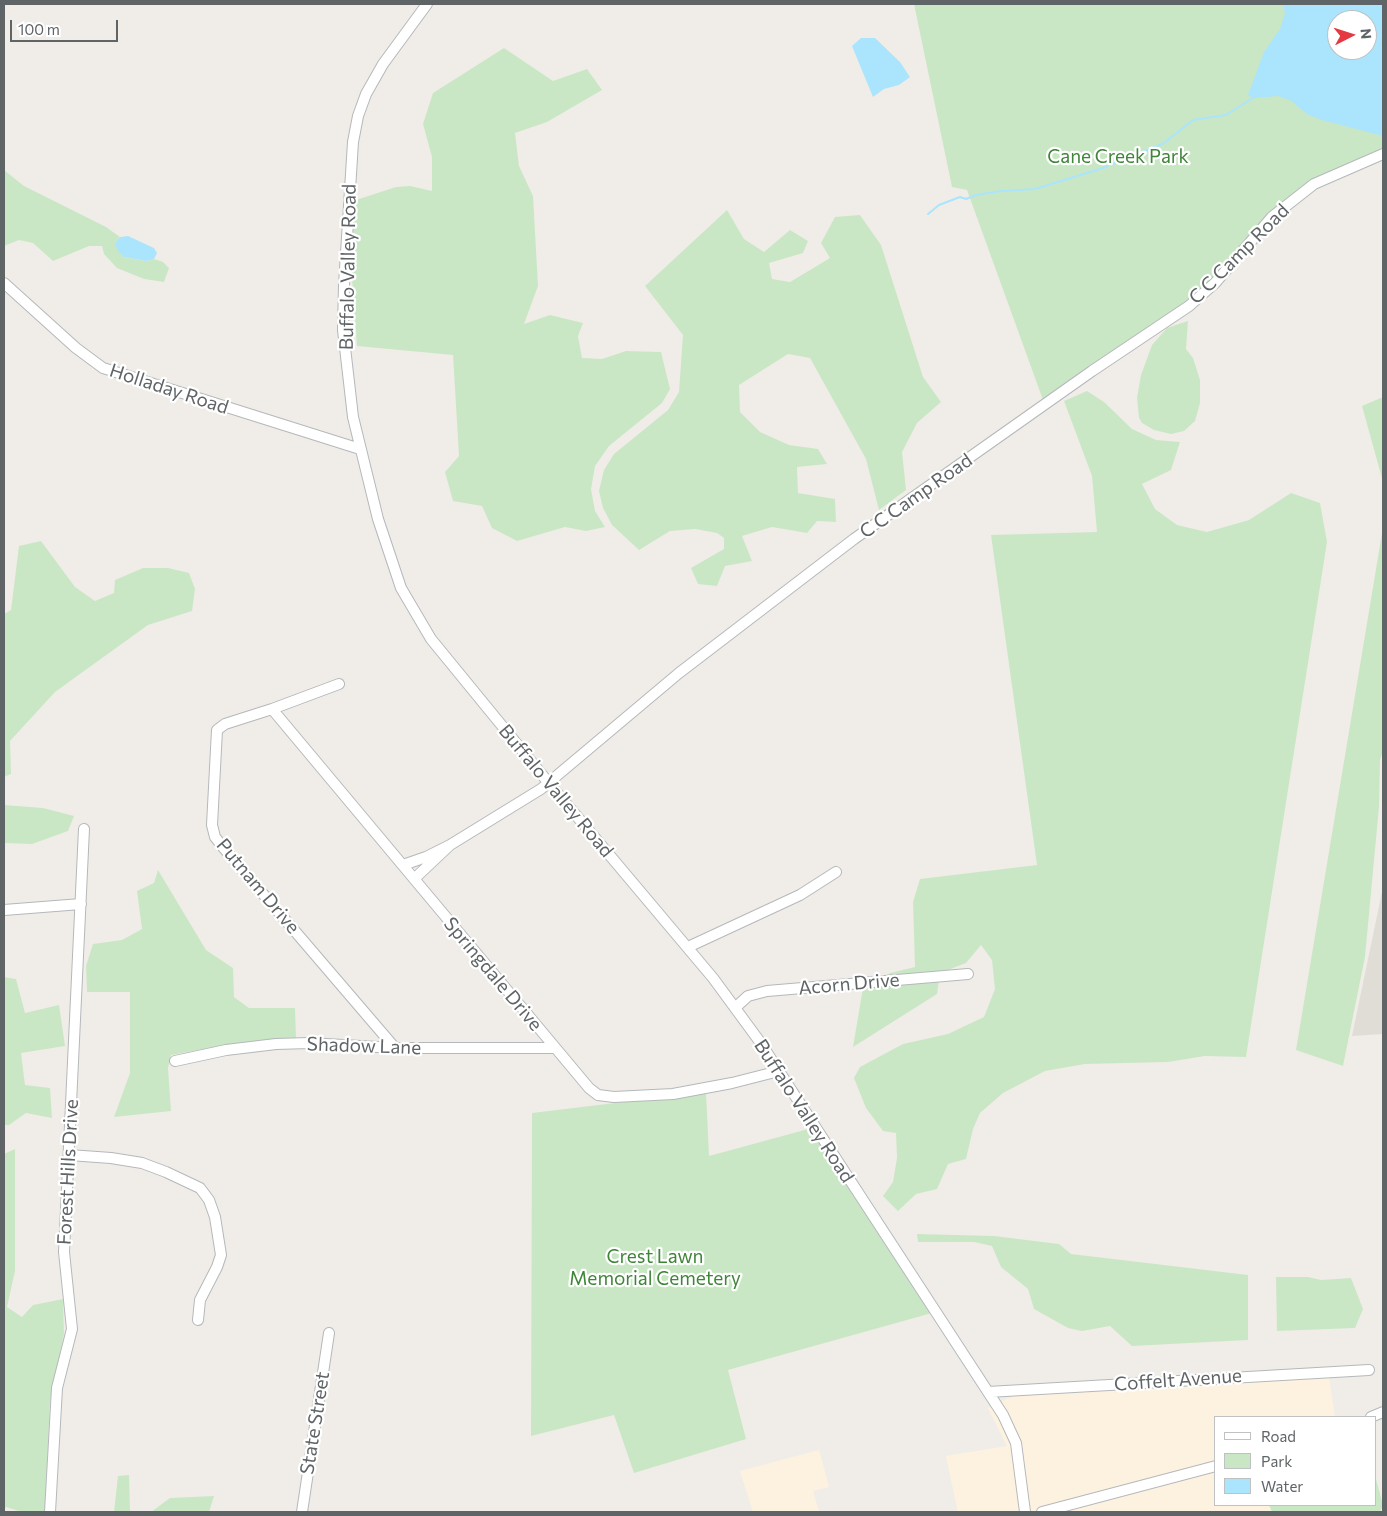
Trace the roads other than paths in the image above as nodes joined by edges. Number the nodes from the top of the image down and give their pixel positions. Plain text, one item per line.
1 (427, 4) edge
2 (1383, 154) edge
3 (4, 283) edge
4 (360, 449) junction
5 (339, 684) dead end
6 (272, 709) junction
7 (548, 782) junction
8 (84, 829) dead end
9 (450, 845) junction
10 (403, 865) junction
11 (836, 872) dead end
12 (414, 879) junction
13 (81, 904) junction
14 (4, 910) edge
15 (688, 947) junction
16 (968, 974) dead end
17 (736, 1007) junction
18 (395, 1048) junction
19 (556, 1048) junction
20 (175, 1061) dead end
21 (779, 1071) junction
22 (69, 1155) junction
23 (198, 1320) dead end
24 (329, 1333) dead end
25 (1369, 1370) dead end
26 (988, 1392) junction
27 (1214, 1467) edge
28 (50, 1512) edge
29 (302, 1512) edge
30 (1025, 1512) edge
31 (1042, 1512) edge

1 - 4 street, Buffalo Valley Road
2 - 7 street, C C Camp Road
3 - 4 street, Holladay Road
4 - 7 street, Buffalo Valley Road
5 - 6 street, Putnam Drive
6 - 10 street, Springdale Drive
6 - 18 street, Putnam Drive
7 - 9 street, C C Camp Road
7 - 15 street, Buffalo Valley Road
8 - 13 street, Forest Hills Drive
9 - 10 street
9 - 12 street
10 - 12 street, Springdale Drive
11 - 15 street
12 - 19 street, Springdale Drive
13 - 14 street
13 - 22 street, Forest Hills Drive
15 - 17 street, Buffalo Valley Road
16 - 17 street, Acorn Drive
17 - 21 street, Buffalo Valley Road
18 - 19 street, Shadow Lane
18 - 20 street, Shadow Lane
19 - 21 street, Springdale Drive
21 - 26 street, Buffalo Valley Road
22 - 23 street
22 - 28 street, Forest Hills Drive
24 - 29 street, State Street
25 - 26 street, Coffelt Avenue
26 - 30 street, Buffalo Valley Road
27 - 31 street

